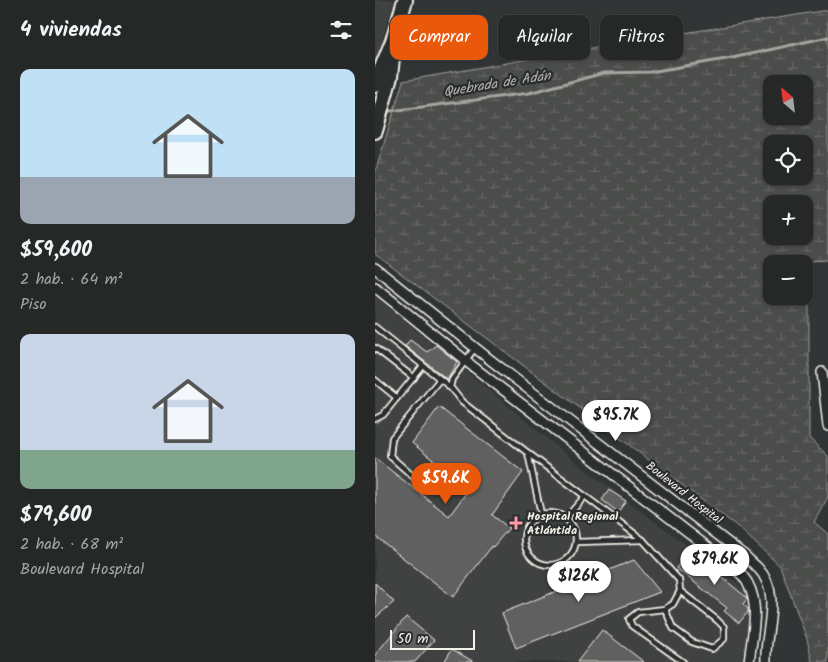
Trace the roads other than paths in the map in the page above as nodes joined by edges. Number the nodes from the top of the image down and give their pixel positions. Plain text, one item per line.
1 (405, 0) edge
2 (401, 15) edge
3 (390, 50) edge
4 (392, 60) edge
5 (375, 85) edge
6 (375, 131) edge
7 (375, 268) edge
8 (375, 287) edge
9 (375, 327) edge
10 (375, 348) edge
11 (475, 348) junction
12 (465, 360) junction
13 (423, 366) junction
14 (822, 372) dead end
15 (414, 378) junction
16 (440, 379) junction
17 (375, 380) edge
18 (450, 386) junction
19 (397, 398) junction
20 (375, 419) edge
21 (828, 426) edge
22 (528, 453) junction
23 (417, 480) dead end
24 (585, 496) junction
25 (541, 514) junction
26 (566, 518) junction
27 (643, 540) junction
28 (576, 542) junction
29 (680, 591) junction
30 (665, 609) junction
31 (683, 662) edge
32 (749, 662) edge
33 (766, 662) edge

1 - 2 street
3 - 5 street
4 - 6 street
7 - 11 street, Boulevard Hospital
8 - 12 street
9 - 13 lane
10 - 15 lane
11 - 12 lane
11 - 33 street, Boulevard Hospital
12 - 18 lane
12 - 32 street
13 - 15 lane
13 - 16 lane
14 - 21 street
15 - 19 lane
16 - 18 lane
16 - 23 lane
17 - 19 lane
18 - 22 lane
19 - 20 lane
22 - 24 lane
22 - 25 lane
24 - 26 lane
24 - 27 lane
25 - 26 lane
25 - 28 lane
26 - 28 lane
27 - 28 lane
27 - 29 lane
29 - 30 lane
29 - 30 lane
30 - 31 lane

